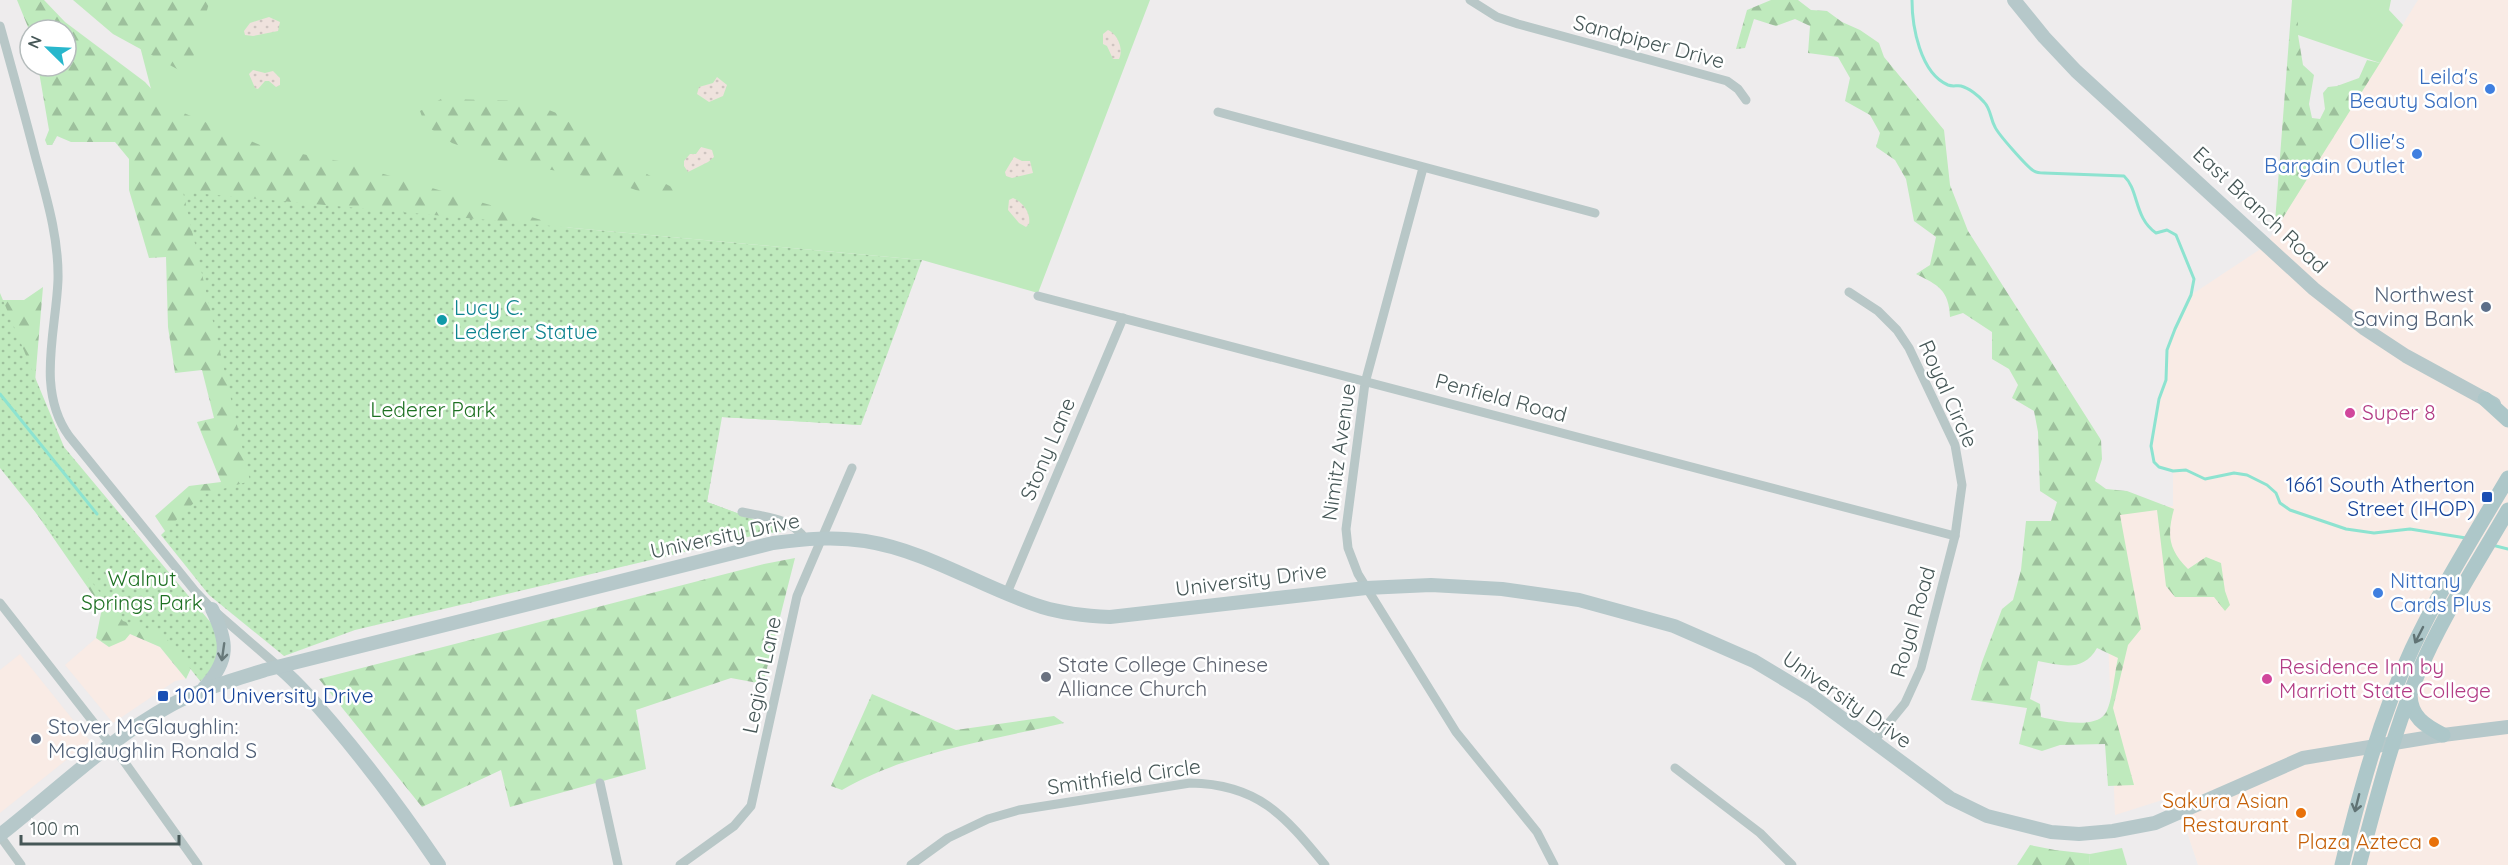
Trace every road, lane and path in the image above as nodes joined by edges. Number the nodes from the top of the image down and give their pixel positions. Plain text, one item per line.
1 (1470, 0) edge
2 (2014, 0) edge
3 (0, 26) edge
4 (1746, 100) dead end
5 (1218, 112) dead end
6 (1423, 168) junction
7 (1595, 213) dead end
8 (1849, 292) dead end
9 (1038, 296) dead end
10 (1123, 318) junction
11 (1365, 383) junction
12 (2485, 399) junction
13 (2508, 403) edge
14 (2508, 411) edge
15 (2508, 420) edge
16 (852, 468) dead end
17 (2508, 478) edge
18 (2508, 510) edge
19 (742, 512) dead end
20 (1955, 536) junction
21 (823, 538) junction
22 (805, 539) junction
23 (1366, 588) junction
24 (1007, 593) junction
25 (0, 603) edge
26 (212, 609) junction
27 (279, 667) junction
28 (201, 691) junction
29 (2410, 695) junction
30 (2508, 727) edge
31 (2443, 735) junction
32 (1874, 741) junction
33 (2393, 743) junction
34 (111, 746) junction
35 (2375, 747) junction
36 (1676, 768) dead end
37 (600, 783) dead end
38 (0, 836) edge
39 (21, 865) edge
40 (198, 865) edge
41 (439, 865) edge
42 (618, 865) edge
43 (680, 865) edge
44 (911, 865) edge
45 (1325, 865) edge
46 (1554, 865) edge
47 (1792, 865) edge
48 (2342, 865) edge
49 (2360, 865) edge

1 - 4 street, Sandpiper Drive
2 - 12 main road, East Branch Road
3 - 26 street
5 - 6 street
6 - 7 street
6 - 11 street, Nimitz Avenue
8 - 20 street, Royal Circle
9 - 10 street, Penfield Road
10 - 11 street, Penfield Road
10 - 24 street, Stony Lane
11 - 20 street, Penfield Road
11 - 23 street, Nimitz Avenue
12 - 13 main road
12 - 14 main road, East Branch Road
12 - 15 main road
16 - 21 street, Legion Lane
17 -> 35 main road
18 - 29 main road
19 - 22 street
20 - 32 street, Royal Road
21 - 22 main road, University Drive
21 - 24 main road, University Drive
21 - 43 street, Legion Lane
22 - 27 main road, University Drive
23 - 24 main road, University Drive
23 - 32 main road, University Drive
23 - 46 street, Nimitz Avenue
25 - 34 street
26 - 27 street
26 -> 28 main road
27 - 28 main road, University Drive
27 - 41 main road
28 - 34 main road, University Drive
29 - 31 main road
29 - 33 main road
30 - 31 main road, University Drive
31 - 33 main road, University Drive
32 - 35 main road, University Drive
33 - 35 main road, University Drive
33 - 49 main road
34 - 38 main road, University Drive
34 - 40 street
35 -> 48 main road
36 - 47 street
37 - 42 street
38 - 39 street
44 - 45 street, Smithfield Circle

